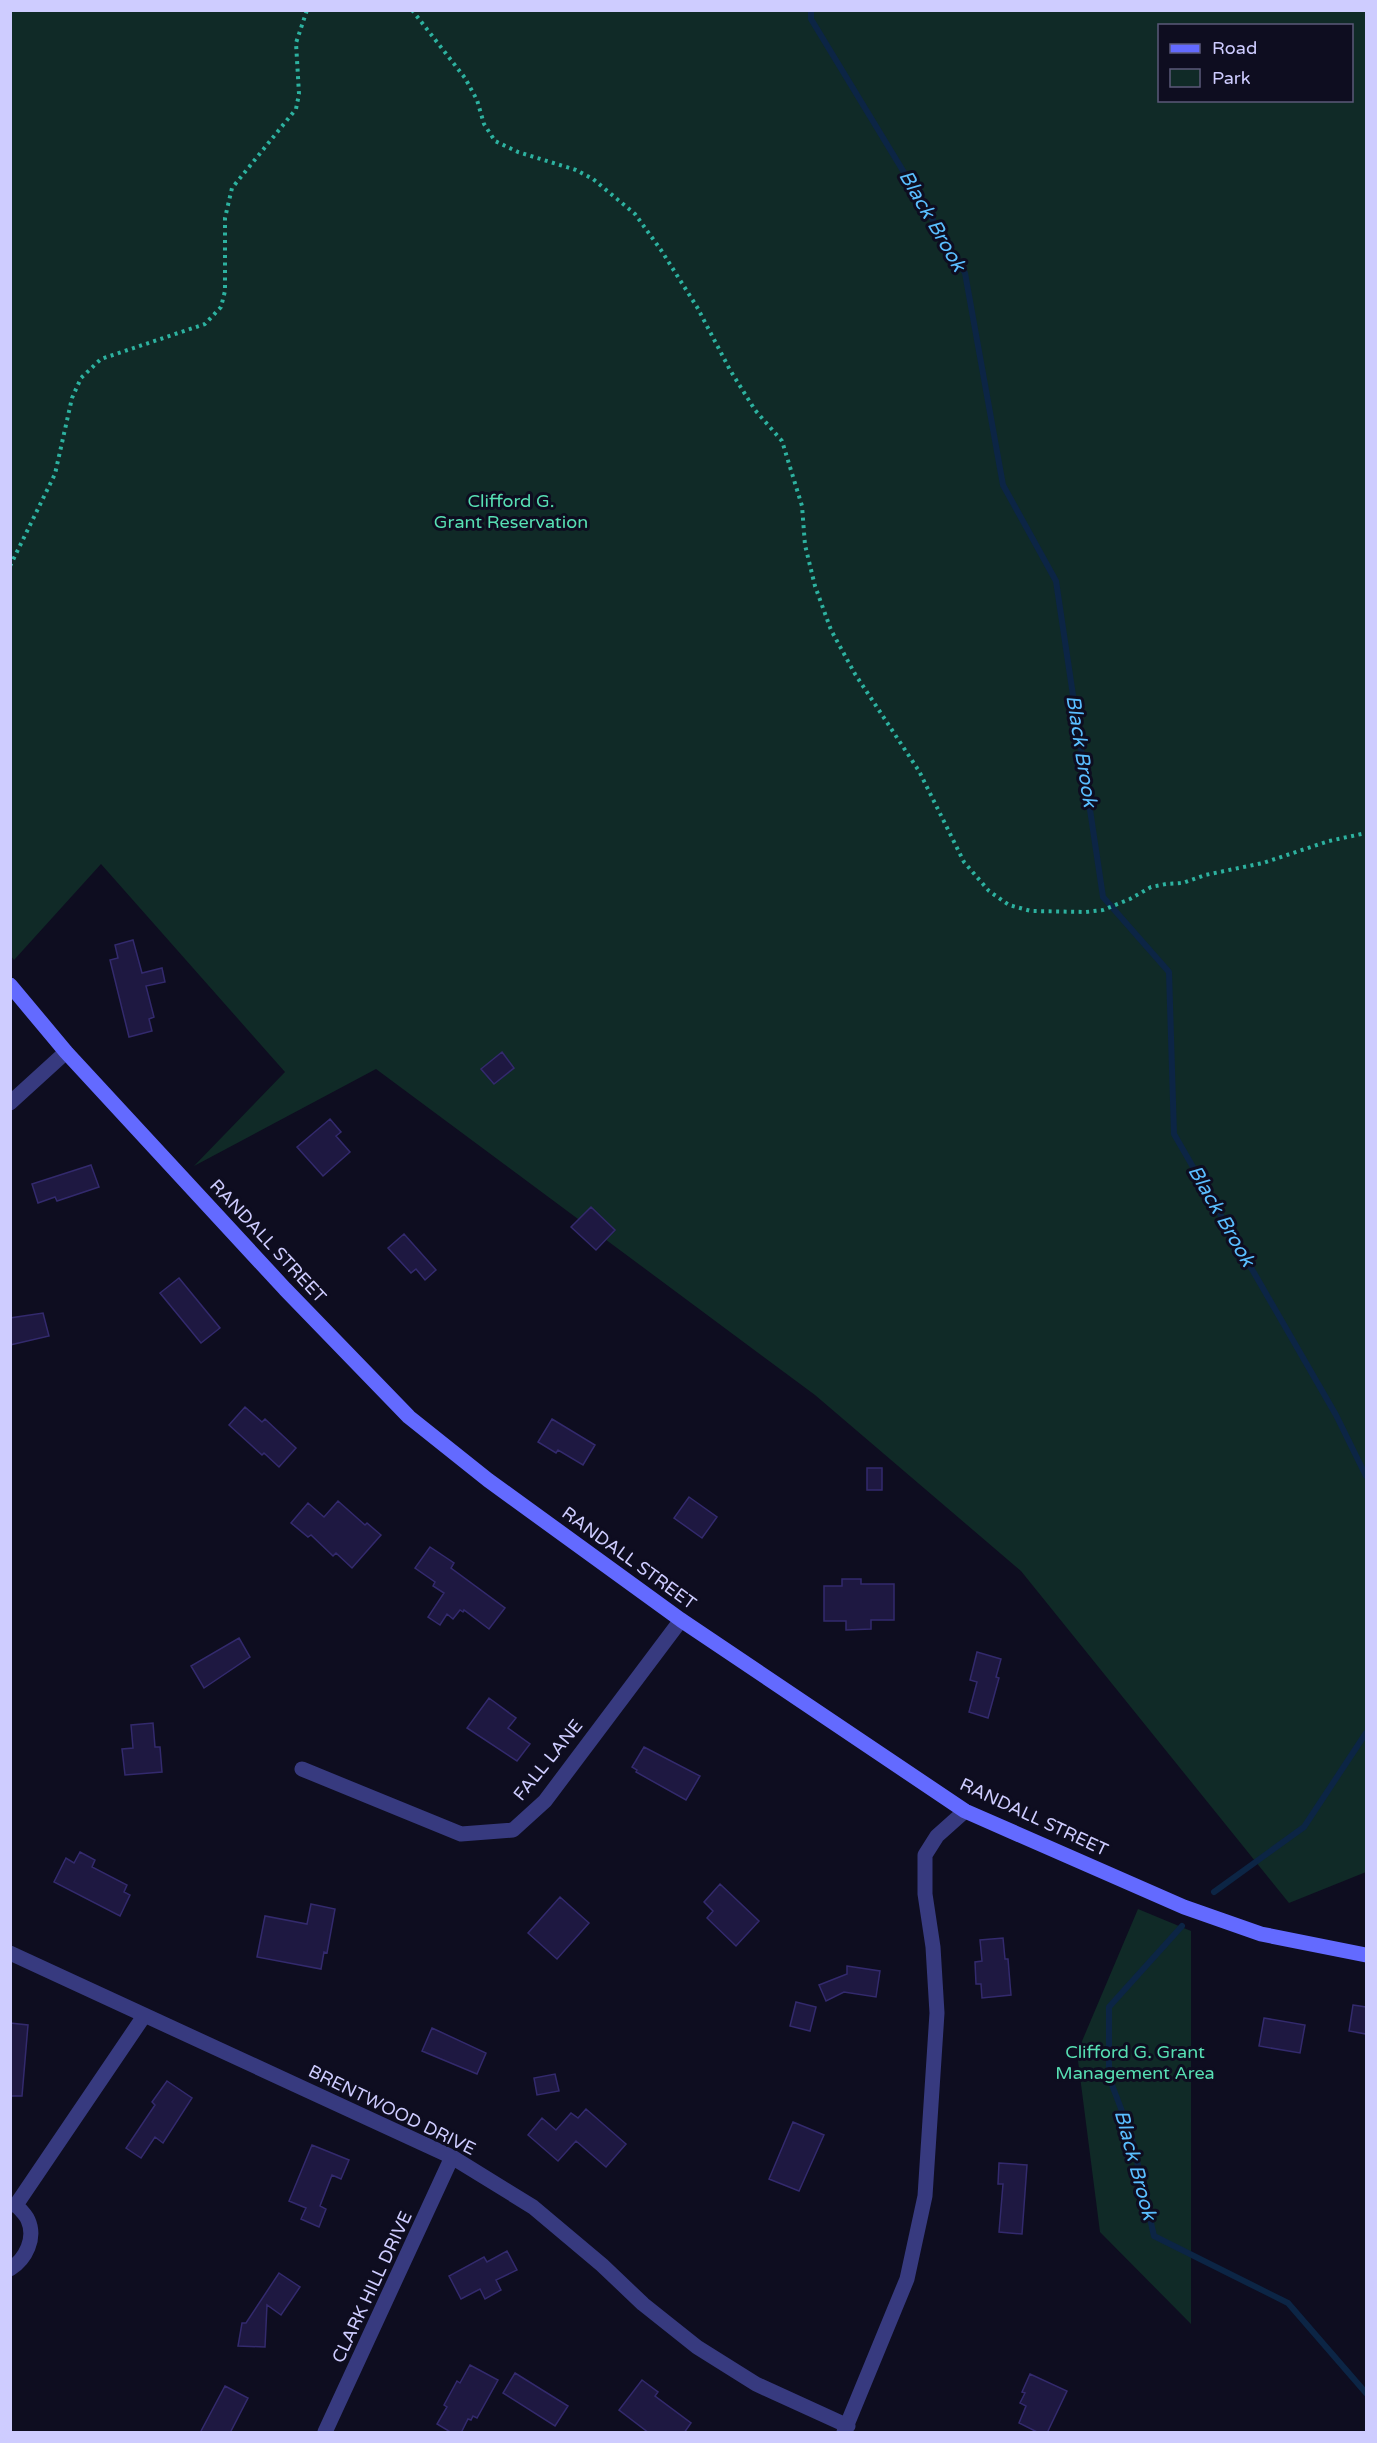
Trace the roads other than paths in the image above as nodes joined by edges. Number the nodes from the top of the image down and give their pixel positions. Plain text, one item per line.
1 (10, 985) edge
2 (66, 1052) junction
3 (10, 1102) edge
4 (681, 1620) junction
5 (302, 1769) dead end
6 (965, 1811) junction
7 (10, 1953) edge
8 (1366, 1955) edge
9 (144, 2016) junction
10 (452, 2157) junction
11 (13, 2205) edge
12 (10, 2269) edge
13 (846, 2429) edge
14 (325, 2433) edge

1 - 2 street, RANDALL STREET
2 - 3 street
2 - 4 street, RANDALL STREET
4 - 5 street, FALL LANE
4 - 6 street, RANDALL STREET
6 - 8 street, RANDALL STREET
6 - 13 street
7 - 9 street, BRENTWOOD DRIVE
9 - 10 street, BRENTWOOD DRIVE
9 - 11 street
10 - 13 street, BRENTWOOD DRIVE
10 - 14 street, CLARK HILL DRIVE
11 - 12 street

